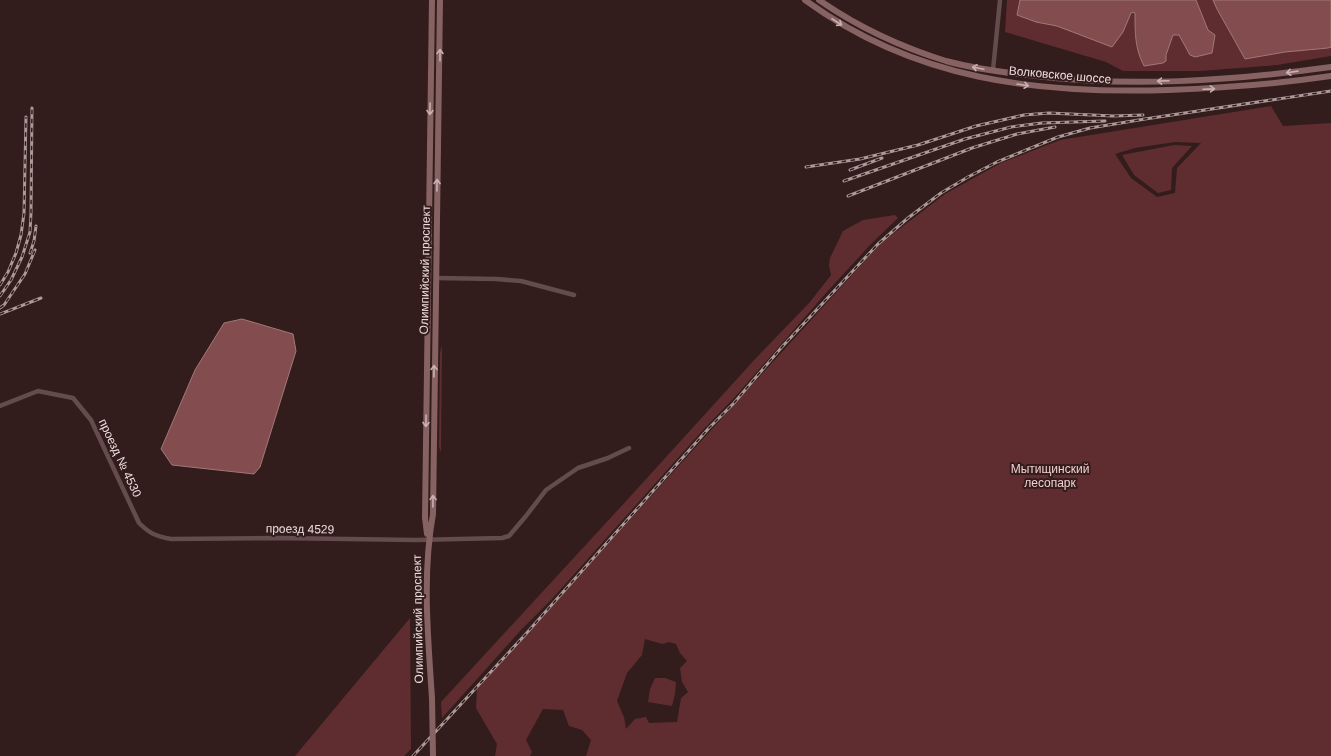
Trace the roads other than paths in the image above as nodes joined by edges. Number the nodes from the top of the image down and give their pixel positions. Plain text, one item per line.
1 (432, 0) edge
2 (440, 0) edge
3 (805, 0) edge
4 (819, 0) edge
5 (1000, 0) edge
6 (1331, 67) edge
7 (993, 70) junction
8 (1331, 76) edge
9 (436, 278) junction
10 (574, 295) dead end
11 (0, 406) edge
12 (629, 448) dead end
13 (171, 539) joint
14 (428, 540) junction
15 (433, 756) edge

1 -> 14 main road, Олимпийский проспект
9 -> 2 main road, Олимпийский проспект
3 -> 8 main road, Волковское шоссе
7 -> 4 main road, Волковское шоссе
5 - 7 street
6 -> 7 main road, Волковское шоссе
9 - 10 street
14 -> 9 main road, Олимпийский проспект
11 - 13 street, проезд № 4530
12 - 14 street, проезд 4529
13 - 14 street, проезд 4529
14 - 15 main road, Олимпийский проспект, bridge

